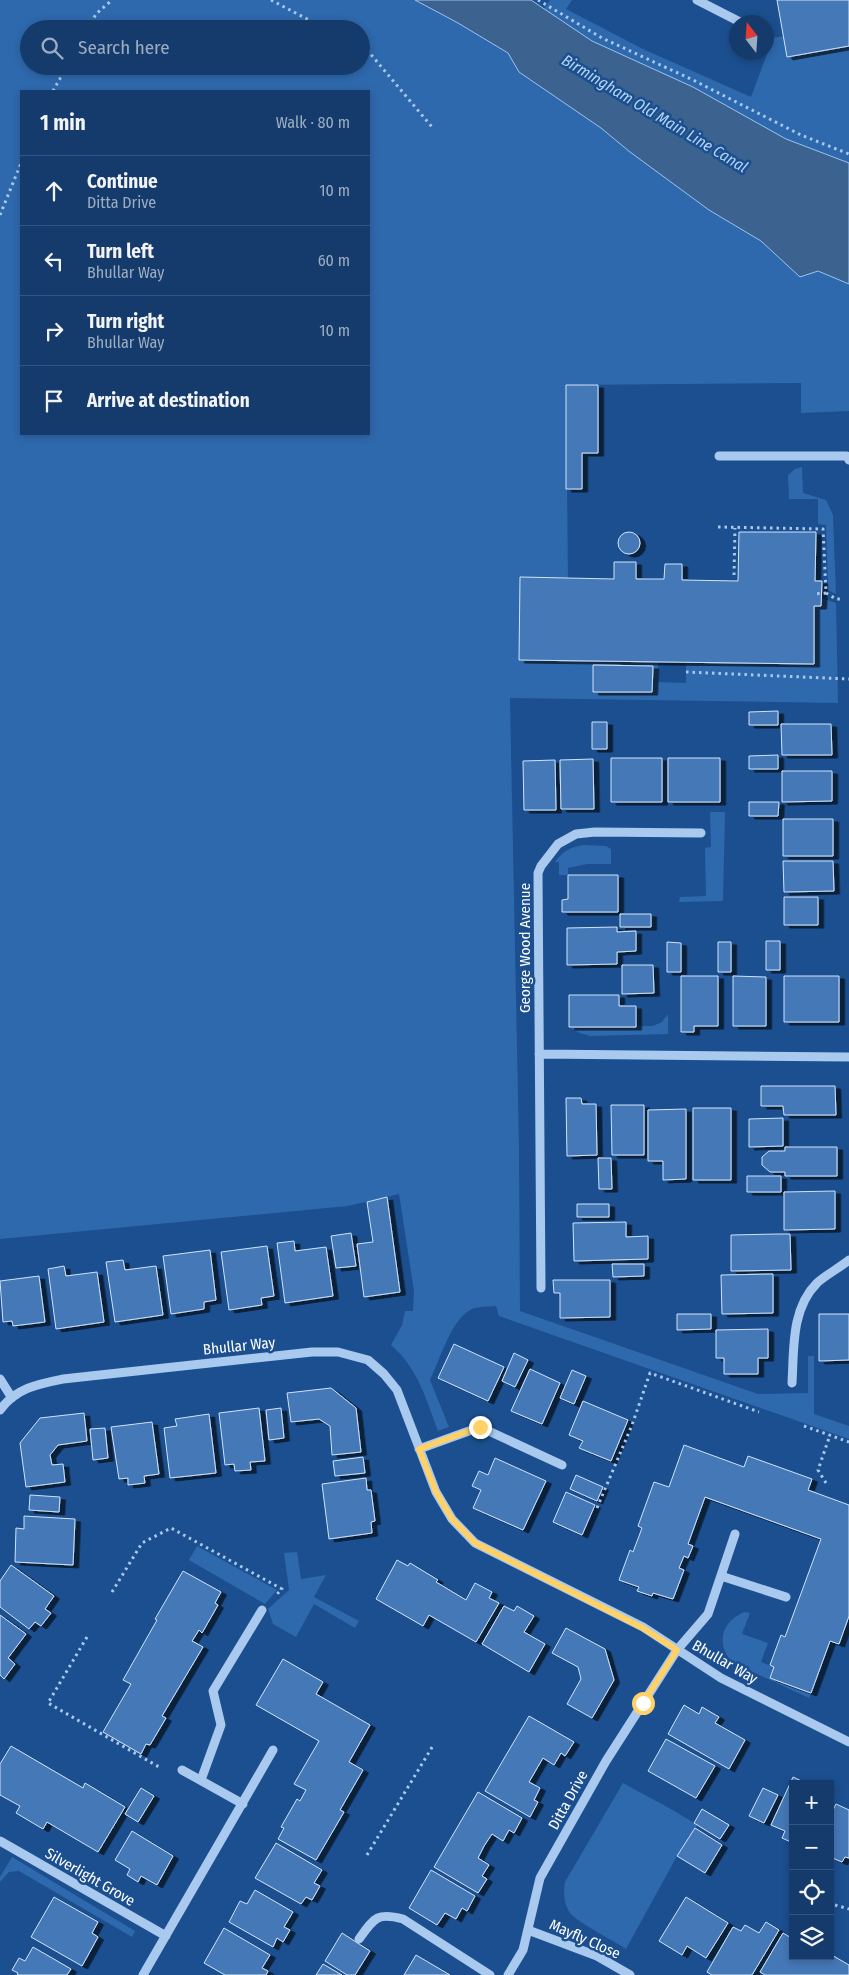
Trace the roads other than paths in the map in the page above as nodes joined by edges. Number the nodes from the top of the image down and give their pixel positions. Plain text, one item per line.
1 (697, 0) edge
2 (729, 16) edge
3 (719, 456) dead end
4 (848, 458) edge
5 (701, 832) dead end
6 (539, 1054) junction
7 (849, 1057) edge
8 (849, 1260) edge
9 (541, 1288) dead end
10 (0, 1379) edge
11 (792, 1383) dead end
12 (12, 1398) junction
13 (0, 1410) edge
14 (419, 1449) junction
15 (562, 1465) dead end
16 (735, 1534) dead end
17 (721, 1576) junction
18 (786, 1597) dead end
19 (262, 1610) road end
20 (677, 1650) junction
21 (849, 1742) edge
22 (274, 1750) dead end
23 (182, 1770) dead end
24 (200, 1780) junction
25 (243, 1804) junction
26 (0, 1841) edge
27 (528, 1930) junction
28 (166, 1936) junction
29 (359, 1939) dead end
30 (143, 1975) edge
31 (490, 1975) edge
32 (508, 1975) edge
33 (630, 1975) edge

1 - 2 street
3 - 4 street
5 - 6 street, George Wood Avenue
6 - 7 street
6 - 9 street, George Wood Avenue
8 - 11 street
10 - 12 street
12 - 13 street, Bhullar Way
12 - 14 street, Bhullar Way
14 - 15 street
14 - 20 street, Bhullar Way
16 - 17 street, Ditta Drive
17 - 18 street
17 - 20 street, Ditta Drive
19 - 24 street
20 - 21 street, Bhullar Way
20 - 27 street, Ditta Drive
22 - 25 street
23 - 24 street
24 - 25 street
25 - 28 street
26 - 28 street, Silverlight Grove
27 - 32 street, Ditta Drive
27 - 33 street, Mayfly Close
28 - 30 street
29 - 31 street

